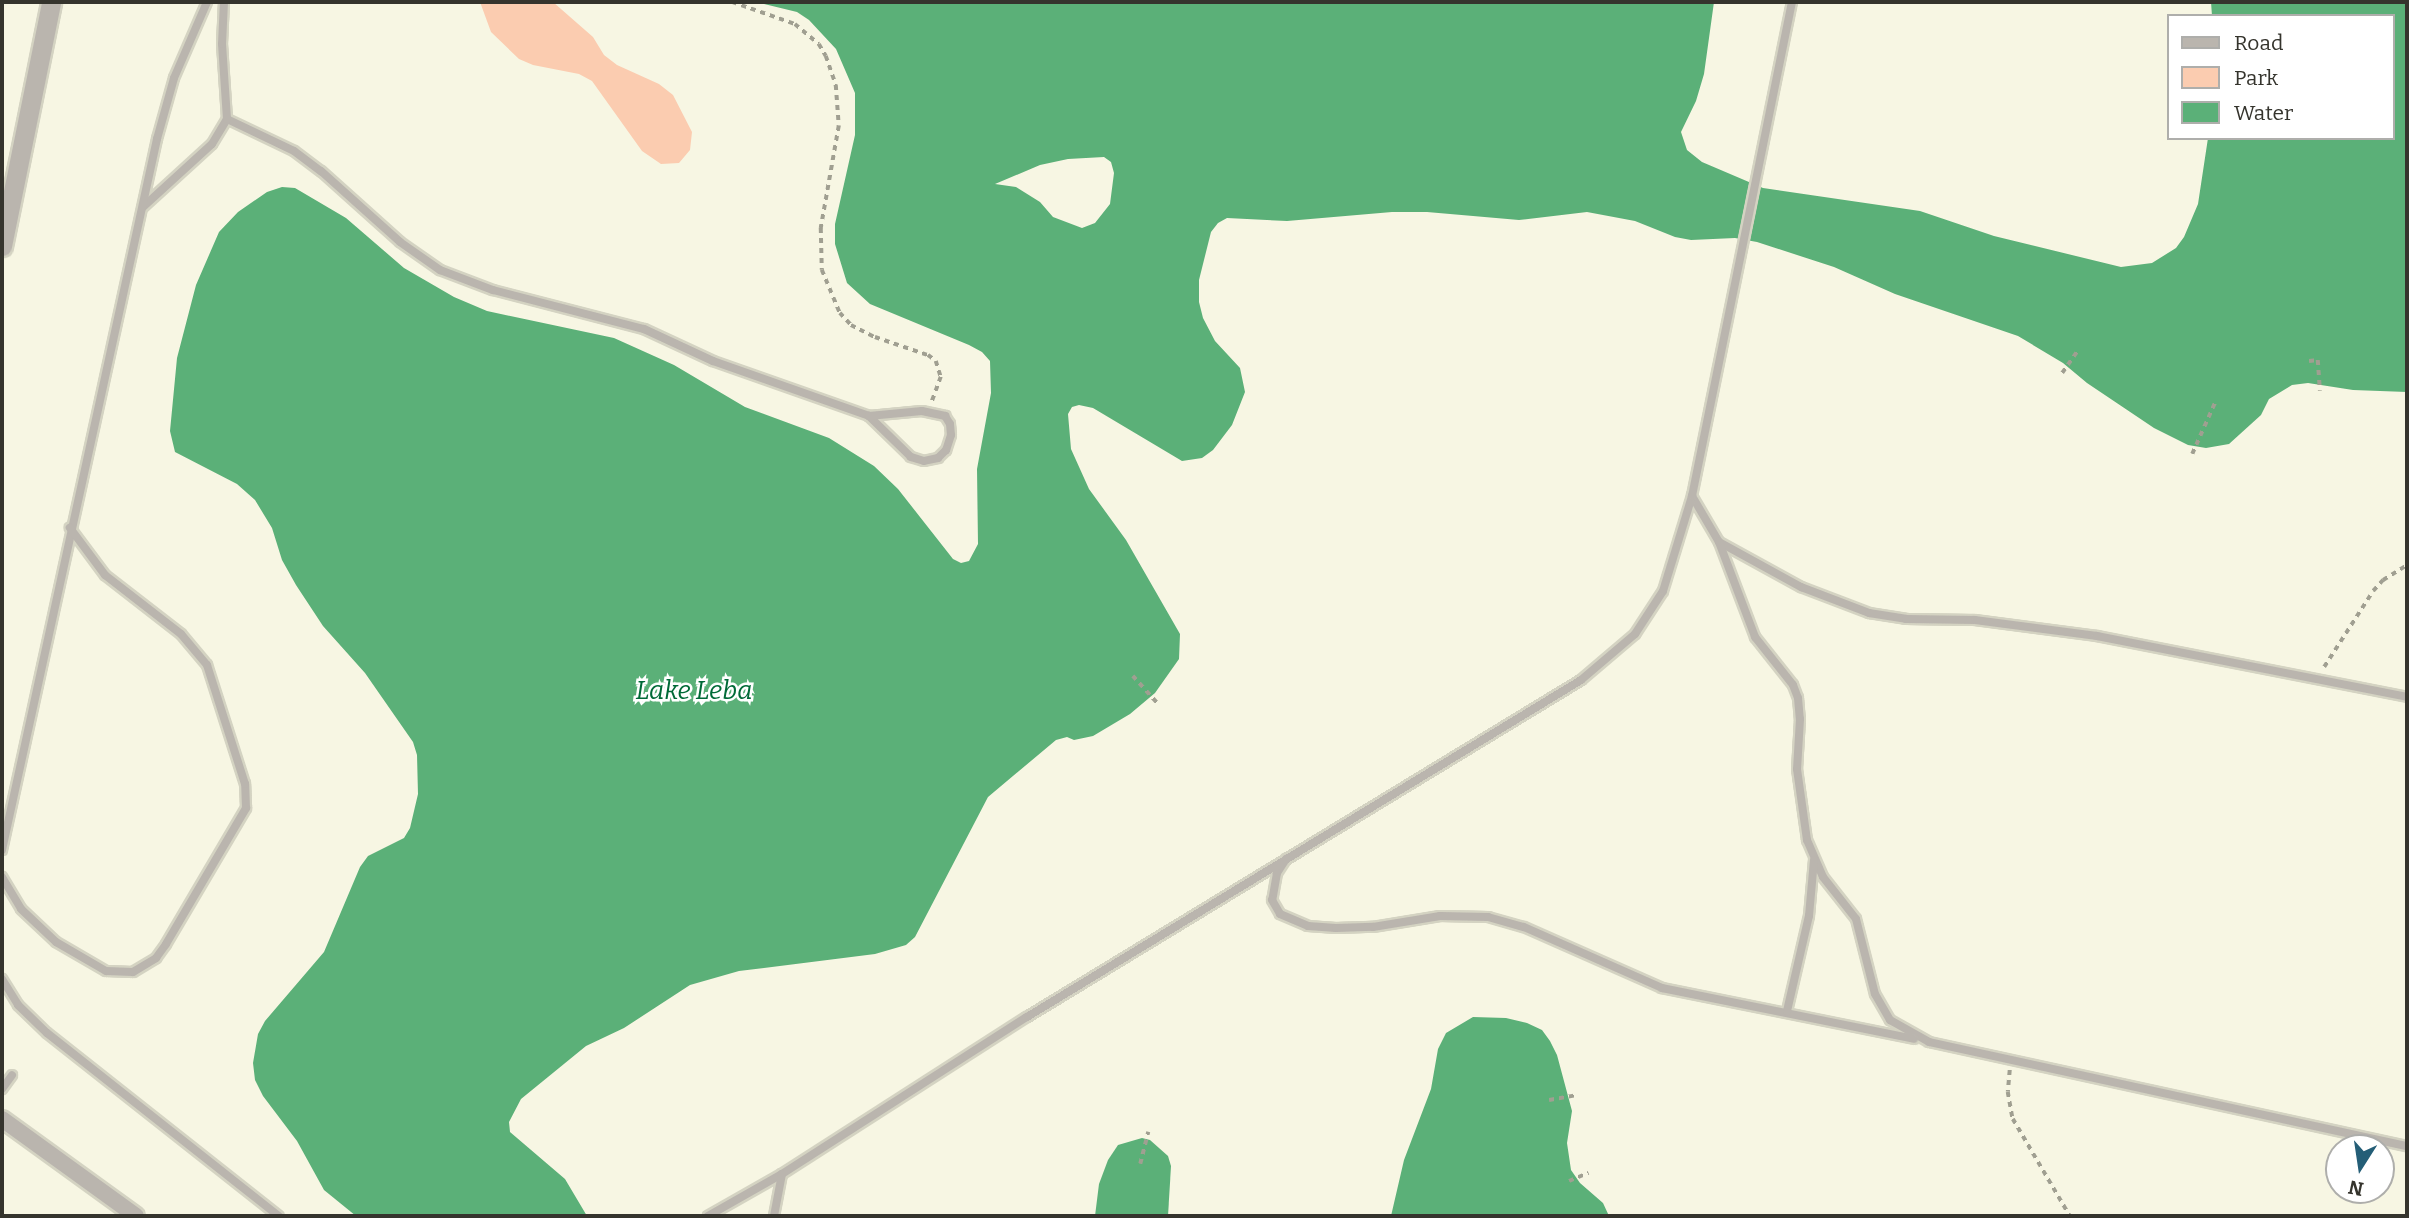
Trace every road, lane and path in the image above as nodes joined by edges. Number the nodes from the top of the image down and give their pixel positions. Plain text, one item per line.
1 (51, 2) edge
2 (207, 2) edge
3 (223, 2) edge
4 (732, 2) edge
5 (1792, 2) edge
6 (227, 119) junction
7 (143, 207) junction
8 (2, 246) edge
9 (2079, 349) dead end
10 (2309, 361) dead end
11 (2062, 373) dead end
12 (2320, 391) dead end
13 (2216, 400) dead end
14 (928, 412) junction
15 (869, 416) junction
16 (2192, 454) dead end
17 (1692, 496) junction
18 (70, 528) junction
19 (1719, 542) junction
20 (2407, 565) edge
21 (1133, 676) dead end
22 (2317, 679) junction
23 (2407, 697) edge
24 (1157, 703) dead end
25 (2, 850) edge
26 (1287, 856) junction
27 (1814, 860) junction
28 (2, 877) edge
29 (2, 979) edge
30 (1787, 1011) junction
31 (1929, 1042) junction
32 (2011, 1060) junction
33 (12, 1075) dead end
34 (2, 1089) edge
35 (1577, 1095) dead end
36 (1549, 1100) dead end
37 (2, 1119) edge
38 (1148, 1132) dead end
39 (2407, 1146) edge
40 (1140, 1164) dead end
41 (1588, 1173) dead end
42 (782, 1174) junction
43 (1569, 1181) dead end
44 (136, 1216) edge
45 (279, 1216) edge
46 (708, 1216) edge
47 (774, 1216) edge
48 (2070, 1216) edge

1 - 8 street
2 - 7 lane
3 - 6 lane
4 - 14 path
5 - 17 lane
6 - 7 lane
6 - 15 lane
7 - 18 lane
9 - 11 path
10 - 12 path
13 - 16 path
14 - 15 lane
14 - 15 lane
17 - 19 lane
17 - 26 lane
18 - 25 lane
18 - 28 lane
19 - 22 lane
19 - 27 lane
20 - 22 path
21 - 24 path
22 - 23 lane
26 - 30 lane
26 - 42 lane
27 - 30 lane
27 - 31 lane
29 - 45 lane
30 - 31 lane
31 - 32 lane
32 - 39 lane
32 - 48 path
33 - 34 lane
35 - 36 path
37 - 44 street
38 - 40 path
41 - 43 path
42 - 46 lane
42 - 47 lane

